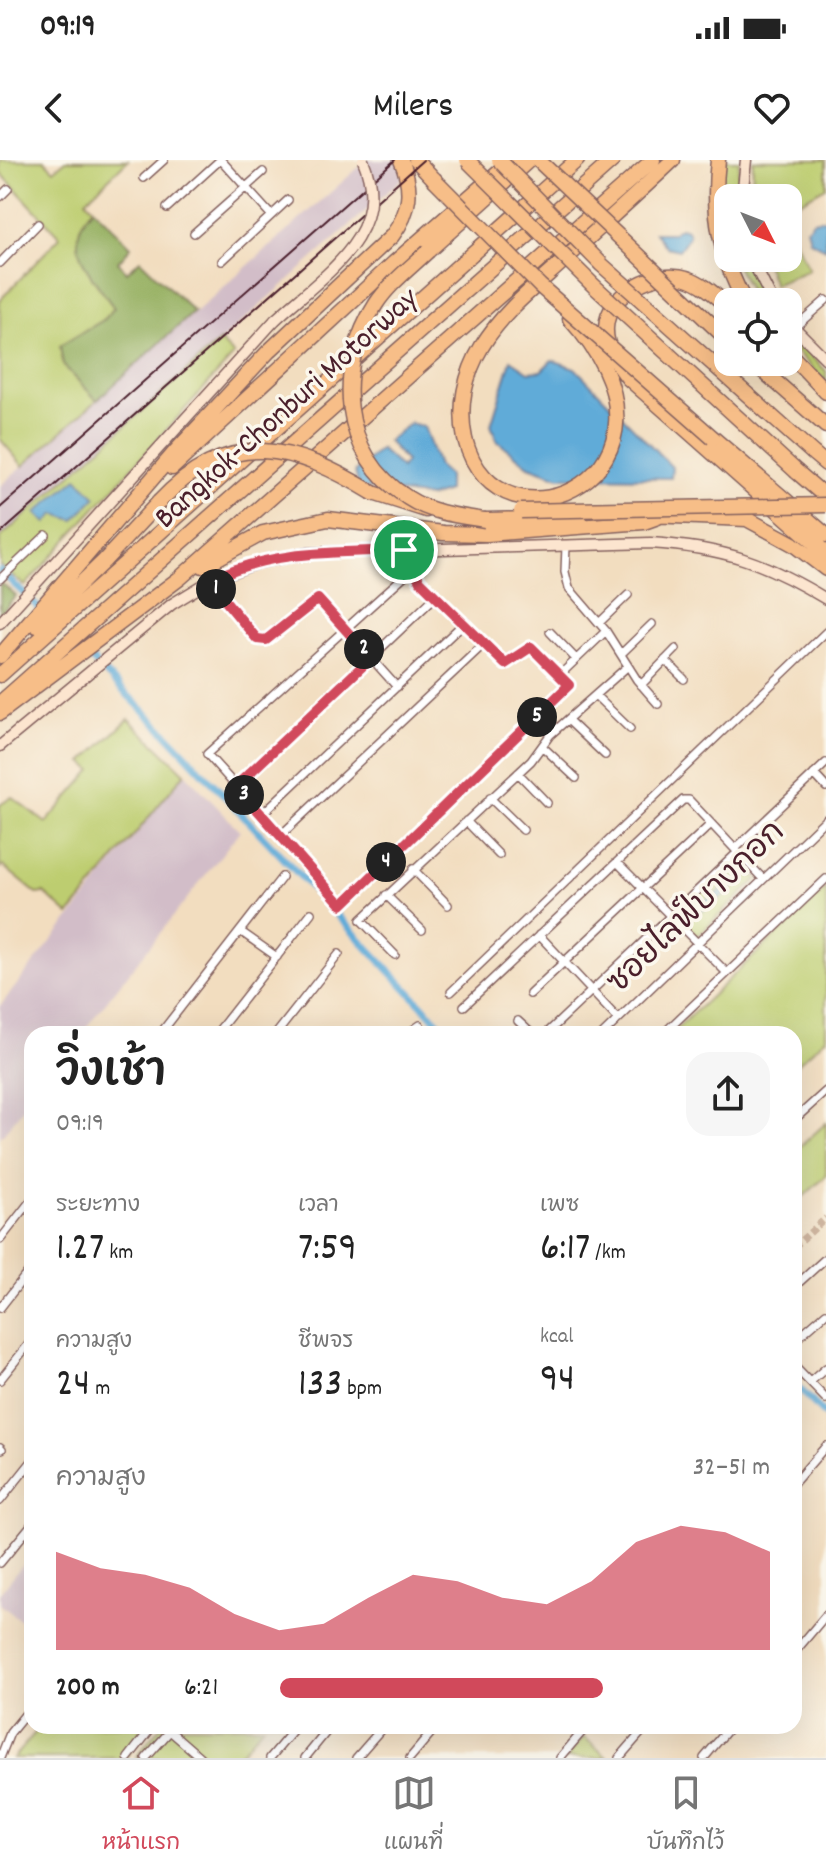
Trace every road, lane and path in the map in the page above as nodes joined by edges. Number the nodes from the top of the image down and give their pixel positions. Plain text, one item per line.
1 (164, 160) edge
2 (221, 160) edge
3 (363, 160) edge
4 (401, 160) edge
5 (416, 160) edge
6 (467, 160) edge
7 (499, 160) edge
8 (512, 160) edge
9 (529, 160) edge
10 (538, 160) edge
11 (577, 160) edge
12 (613, 160) edge
13 (653, 160) edge
14 (673, 160) edge
15 (718, 160) edge
16 (746, 160) edge
17 (263, 172) dead end
18 (144, 178) dead end
19 (742, 184) edge
20 (246, 187) junction
21 (8, 189) dead end
22 (0, 197) edge
23 (288, 200) dead end
24 (167, 208) dead end
25 (271, 215) junction
26 (38, 224) dead end
27 (194, 233) dead end
28 (222, 261) dead end
29 (0, 263) edge
30 (540, 286) junction
31 (737, 288) edge
32 (714, 294) edge
33 (826, 300) edge
34 (802, 316) edge
35 (714, 327) edge
36 (802, 334) edge
37 (824, 355) edge
38 (802, 368) edge
39 (768, 376) edge
40 (826, 392) edge
41 (826, 426) edge
42 (820, 459) edge
43 (826, 497) edge
44 (826, 505) edge
45 (131, 506) junction
46 (658, 517) junction
47 (46, 535) dead end
48 (826, 535) edge
49 (566, 546) junction
50 (404, 550) junction
51 (826, 553) edge
52 (413, 568) junction
53 (826, 569) edge
54 (180, 578) junction
55 (0, 579) edge
56 (209, 581) junction
57 (628, 595) dead end
58 (436, 596) junction
59 (826, 599) edge
60 (58, 608) junction
61 (465, 622) junction
62 (0, 623) edge
63 (599, 623) junction
64 (652, 624) dead end
65 (39, 627) junction
66 (345, 629) junction
67 (606, 631) junction
68 (550, 632) dead end
69 (826, 632) edge
70 (485, 643) junction
71 (676, 649) dead end
72 (621, 654) junction
73 (0, 656) edge
74 (371, 658) junction
75 (576, 659) junction
76 (665, 660) junction
77 (628, 666) junction
78 (564, 671) dead end
79 (0, 675) edge
80 (684, 679) dead end
81 (641, 685) junction
82 (397, 687) junction
83 (596, 696) junction
84 (0, 703) edge
85 (658, 704) dead end
86 (0, 713) edge
87 (569, 721) junction
88 (630, 729) dead end
89 (0, 746) edge
90 (544, 748) junction
91 (605, 755) dead end
92 (826, 763) edge
93 (518, 773) junction
94 (814, 774) junction
95 (576, 778) dead end
96 (236, 786) junction
97 (826, 787) edge
98 (490, 798) junction
99 (547, 803) dead end
100 (261, 815) junction
101 (826, 819) edge
102 (466, 821) junction
103 (711, 824) junction
104 (523, 830) dead end
105 (280, 836) junction
106 (737, 851) junction
107 (499, 855) dead end
108 (617, 862) junction
109 (413, 869) junction
110 (282, 877) dead end
111 (763, 879) junction
112 (826, 879) edge
113 (643, 888) junction
114 (386, 895) junction
115 (448, 905) dead end
116 (311, 913) dead end
117 (670, 915) junction
118 (422, 930) dead end
119 (240, 931) junction
120 (539, 935) junction
121 (697, 943) junction
122 (339, 954) dead end
123 (395, 955) dead end
124 (277, 957) junction
125 (565, 962) junction
126 (727, 973) junction
127 (591, 990) junction
128 (451, 992) dead end
129 (530, 994) dead end
130 (464, 1006) dead end
131 (618, 1019) junction
132 (518, 1021) dead end
133 (166, 1026) edge
134 (222, 1026) edge
135 (282, 1026) edge
136 (523, 1026) edge
137 (554, 1026) edge
138 (611, 1026) edge
139 (671, 1026) edge
140 (826, 1091) edge
141 (802, 1113) edge
142 (24, 1209) edge
143 (0, 1240) edge
144 (826, 1258) edge
145 (24, 1277) edge
146 (802, 1280) edge
147 (0, 1308) edge
148 (826, 1313) edge
149 (802, 1334) edge
150 (24, 1350) edge
151 (826, 1368) edge
152 (802, 1374) edge
153 (0, 1380) edge
154 (810, 1382) junction
155 (826, 1399) edge
156 (826, 1446) edge
157 (24, 1471) edge
158 (802, 1474) edge
159 (0, 1501) edge
160 (24, 1534) edge
161 (0, 1563) edge
162 (825, 1619) edge
163 (802, 1644) edge
164 (24, 1716) edge
165 (0, 1732) edge
166 (10, 1733) junction
167 (147, 1734) edge
168 (167, 1734) edge
169 (173, 1734) edge
170 (290, 1734) edge
171 (324, 1734) edge
172 (377, 1734) edge
173 (430, 1734) edge
174 (580, 1734) edge
175 (640, 1734) edge
176 (724, 1734) edge
177 (200, 1757) edge
178 (0, 1758) edge
179 (128, 1758) edge
180 (146, 1758) edge
181 (270, 1758) edge
182 (305, 1758) edge
183 (356, 1758) edge
184 (410, 1758) edge
185 (560, 1758) edge
186 (619, 1758) edge
187 (704, 1758) edge

1 - 18 street
2 - 20 street
2 - 24 street
3 - 62 main road, bridge
4 - 45 highway
5 - 30 highway, bridge
6 - 43 highway, bridge
7 - 42 highway, bridge
8 - 45 highway
9 - 46 highway, bridge
10 - 35 highway, bridge
11 - 60 highway, Bangkok-Chonburi Motorway
12 - 84 highway, Bangkok-Chonburi Motorway
13 - 54 highway
14 - 30 highway, bridge
15 - 31 highway
16 - 19 main road
17 - 20 street
20 - 25 street
20 - 27 street
21 - 22 street
23 - 25 street
25 - 28 street
26 - 29 street
30 - 48 highway, bridge
32 - 51 highway
33 - 34 street
36 - 37 main road
38 - 40 highway
39 - 41 highway
44 - 60 highway, bridge
45 - 60 highway
46 - 53 highway
46 - 54 highway
47 - 55 street
49 - 50 main road
49 - 59 main road
49 - 63 street
50 - 52 street
50 - 56 main road
52 - 58 street
52 - 66 street
54 - 86 highway
56 - 66 street
56 - 89 main road
57 - 63 street
58 - 61 street
58 - 74 street
60 - 65 highway, Bangkok-Chonburi Motorway
60 - 65 highway
61 - 70 street
61 - 82 street
63 - 67 street
64 - 72 street
65 - 73 highway
65 - 79 highway, Bangkok-Chonburi Motorway
66 - 74 street
66 - 96 street
67 - 72 street
67 - 75 street
68 - 75 street
69 - 128 street
70 - 105 street
70 - 105 street
71 - 76 street
72 - 77 street
74 - 82 street
74 - 96 street
75 - 78 street
76 - 80 street
76 - 81 street
77 - 81 street
77 - 83 street
81 - 85 street
82 - 100 street
83 - 87 street
83 - 88 street
87 - 90 street
87 - 91 street
90 - 93 street
90 - 95 street
92 - 94 street
93 - 98 street
93 - 99 street
94 - 97 street
94 - 106 street
96 - 100 street
98 - 102 street
98 - 104 street
100 - 105 street
101 - 111 street, ซอยไลฟ์บางกอก
102 - 107 street
102 - 109 street
103 - 106 street
103 - 108 street
103 - 113 street
106 - 111 street
106 - 117 street
108 - 113 street
108 - 120 street
109 - 114 street
109 - 115 street
110 - 119 street
111 - 121 street, ซอยไลฟ์บางกอก
112 - 126 street
113 - 117 street
113 - 125 street
114 - 118 street
114 - 123 street
116 - 124 street
117 - 121 street
117 - 127 street
119 - 124 street
119 - 133 street
120 - 125 street
120 - 130 street
121 - 126 street
121 - 131 street, ซอยไลฟ์บางกอก
122 - 135 street
124 - 134 street
125 - 127 street
125 - 129 street
126 - 139 street
127 - 131 street
127 - 137 street
131 - 138 street, ซอยไลฟ์บางกอก
132 - 136 street
140 - 141 street
142 - 143 street
144 - 146 street
145 - 147 street
148 - 149 street
150 - 153 street
151 - 154 street
152 - 154 street
154 - 155 street
156 - 158 street
157 - 159 street
160 - 161 street
162 - 163 street
164 - 166 street
165 - 166 street
166 - 178 street
167 - 179 street
168 - 180 street
169 - 177 street
170 - 181 street
171 - 182 street
172 - 183 street
173 - 184 street
174 - 185 street
175 - 186 street
176 - 187 street

